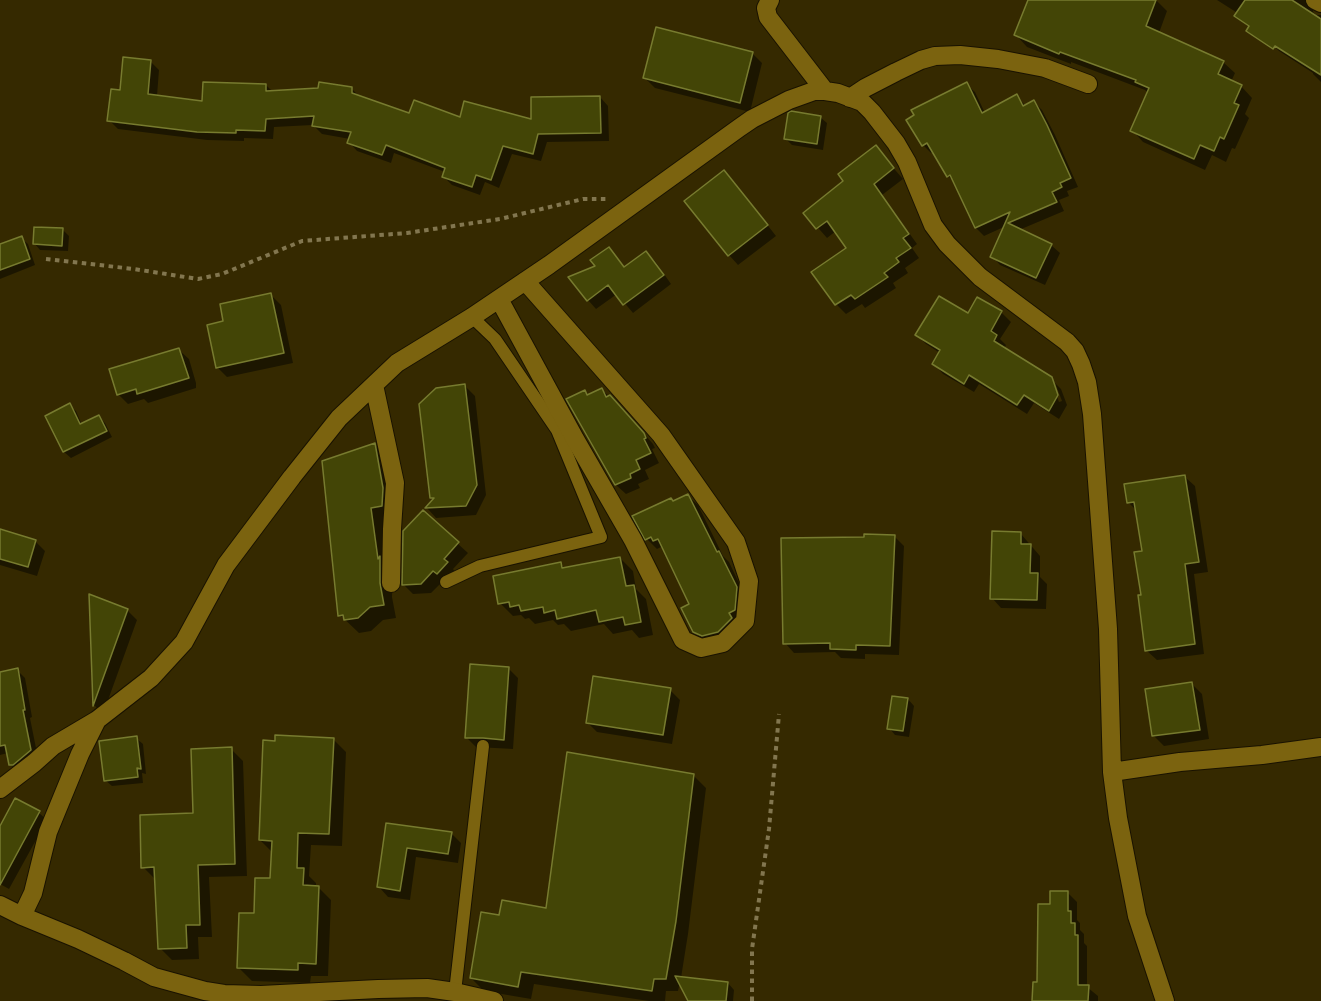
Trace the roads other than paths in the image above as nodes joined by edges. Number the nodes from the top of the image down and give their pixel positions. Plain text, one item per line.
1 (770, 0) edge
2 (1315, 0) edge
3 (1321, 3) edge
4 (1088, 84) dead end
5 (825, 91) junction
6 (850, 98) junction
7 (525, 281) junction
8 (499, 299) junction
9 (472, 317) junction
10 (374, 385) junction
11 (446, 582) dead end
12 (390, 583) dead end
13 (97, 720) junction
14 (483, 746) dead end
15 (1321, 747) edge
16 (1112, 772) junction
17 (0, 789) edge
18 (0, 905) edge
19 (22, 916) junction
20 (455, 992) junction
21 (494, 1001) edge
22 (1165, 1001) edge

1 - 5 street
2 - 3 street
4 - 6 street
5 - 6 street
5 - 7 street
6 - 16 street
7 - 8 street
7 - 8 street
8 - 9 street
9 - 10 street
9 - 11 lane
10 - 12 street
10 - 13 street
13 - 17 street
13 - 19 street
14 - 20 lane
15 - 16 street
16 - 22 street
18 - 19 street
19 - 20 street
20 - 21 street

